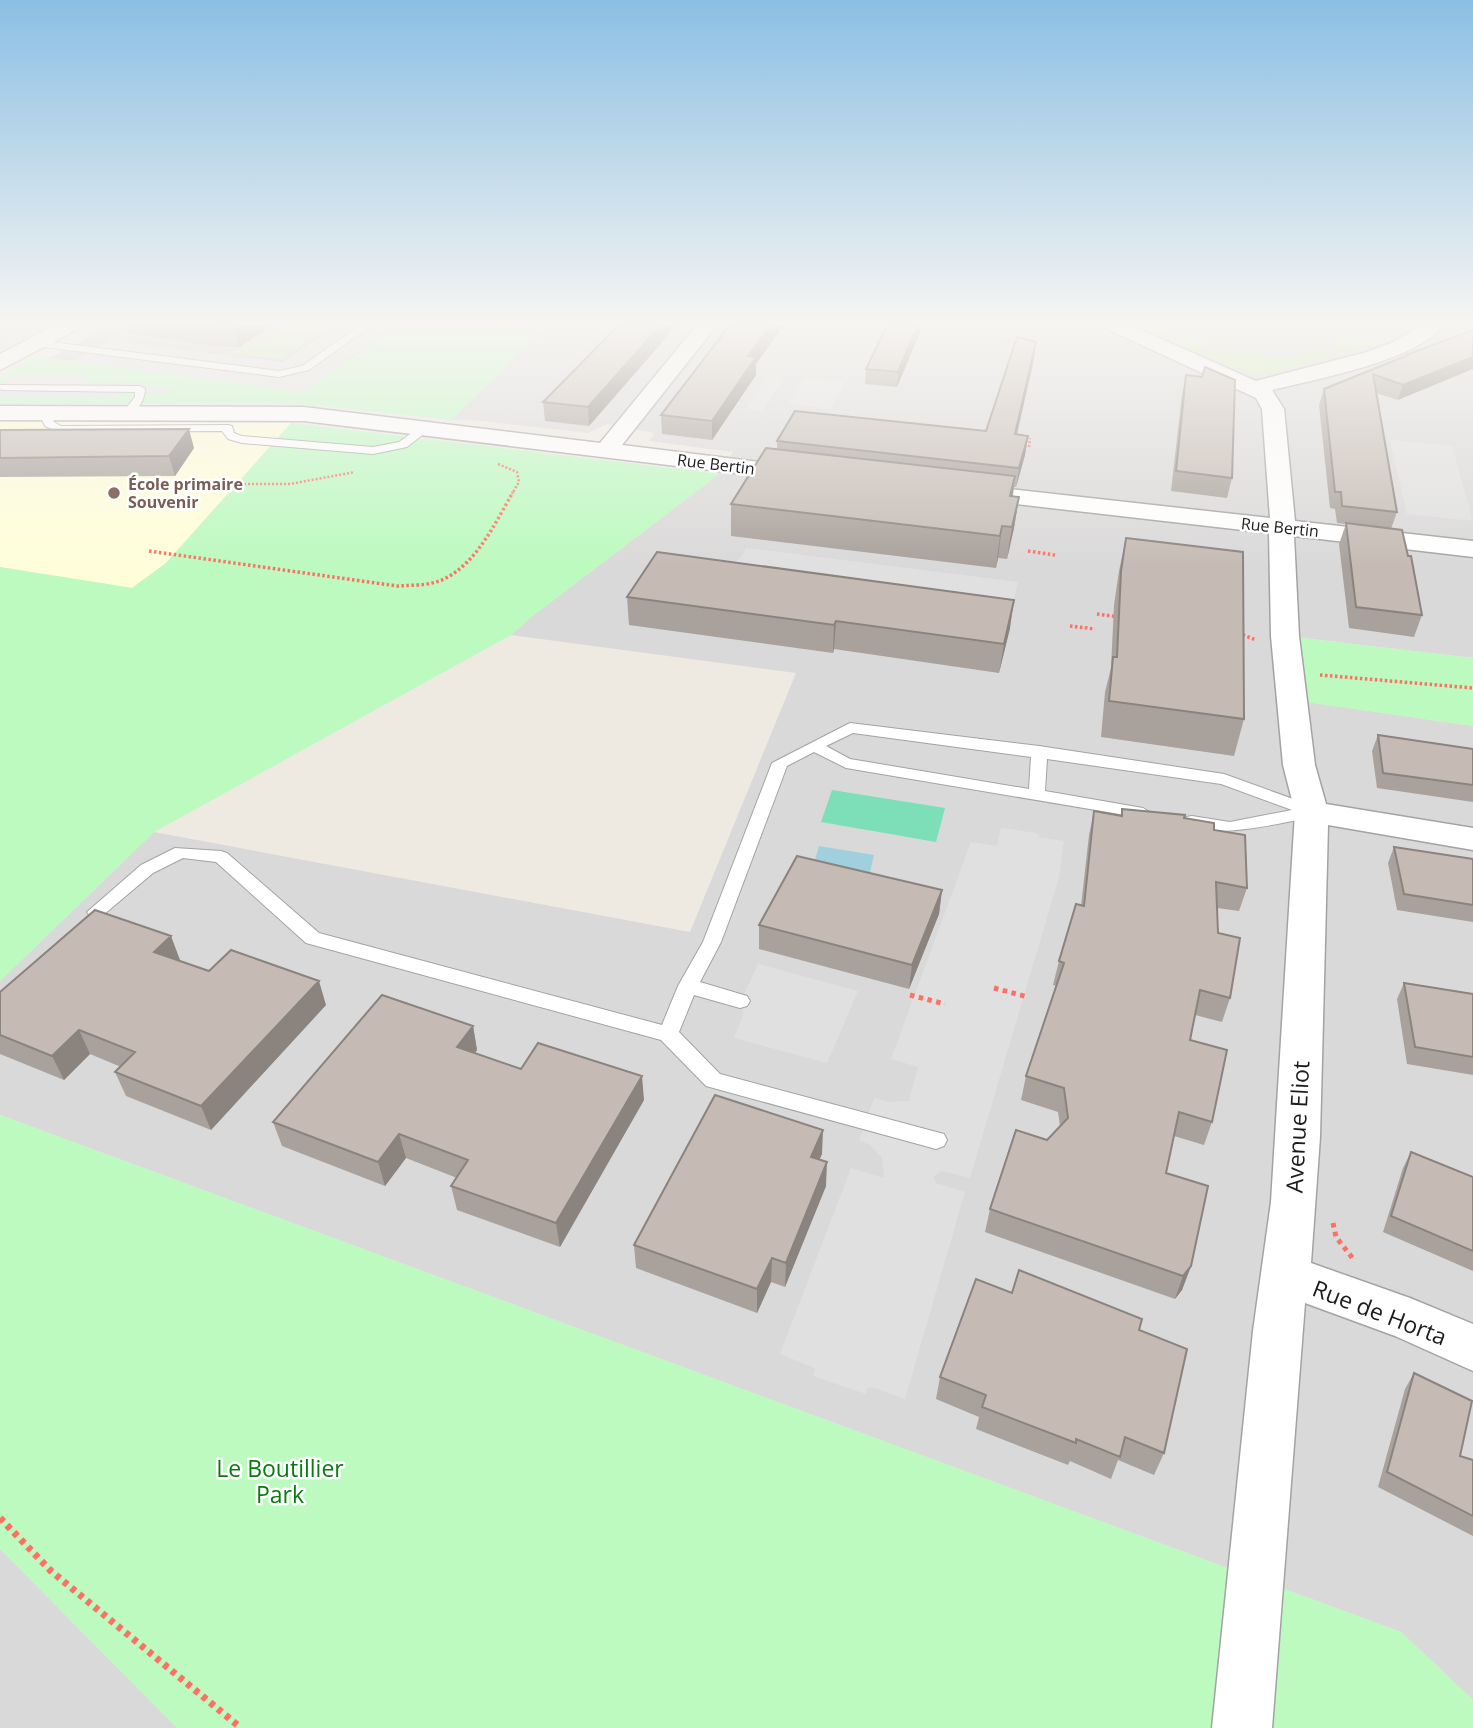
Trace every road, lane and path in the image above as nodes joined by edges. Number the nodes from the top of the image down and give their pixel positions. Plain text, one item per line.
1 (134, 406) edge
2 (642, 406) edge
3 (1271, 406) edge
4 (128, 412) junction
5 (0, 413) edge
6 (44, 413) junction
7 (234, 420) junction
8 (1030, 438) edge
9 (1029, 447) edge
10 (606, 450) junction
11 (493, 462) dead end
12 (365, 469) dead end
13 (827, 477) edge
14 (196, 484) dead end
15 (951, 490) edge
16 (1283, 527) junction
17 (1473, 549) edge
18 (149, 551) dead end
19 (1028, 551) dead end
20 (1055, 555) dead end
21 (1097, 614) dead end
22 (1125, 618) edge
23 (1070, 626) dead end
24 (1096, 629) dead end
25 (1247, 631) dead end
26 (1261, 642) dead end
27 (1320, 675) dead end
28 (1473, 688) edge
29 (814, 747) junction
30 (1039, 751) junction
31 (1037, 796) junction
32 (1312, 812) junction
33 (1473, 839) edge
34 (96, 912) edge
35 (688, 986) junction
36 (994, 988) dead end
37 (910, 995) dead end
38 (1028, 997) dead end
39 (740, 1001) dead end
40 (945, 1004) dead end
41 (668, 1034) junction
42 (936, 1140) dead end
43 (1287, 1276) junction
44 (1473, 1348) edge
45 (0, 1518) edge
46 (241, 1728) edge
47 (1242, 1728) edge

1 - 4 lane
2 - 10 street
3 - 16 street, Avenue Eliot
4 - 6 street, Rue Bertin
4 - 7 street, Rue Bertin
5 - 6 street, Rue Bertin
6 - 7 lane
7 - 10 street, Rue Bertin
8 - 9 path
10 - 13 street, Rue Bertin
11 - 18 path
12 - 14 path
15 - 16 street, Rue Bertin
16 - 17 street, Rue Bertin
16 - 32 street, Avenue Eliot
19 - 20 path
21 - 22 path
23 - 24 path
25 - 26 path
27 - 28 path
29 - 30 lane
29 - 31 lane
29 - 35 lane
30 - 31 lane
30 - 32 lane
31 - 32 lane
32 - 33 street
32 - 43 street, Avenue Eliot
34 - 41 lane
35 - 39 lane
35 - 41 lane
36 - 38 path
37 - 40 path
41 - 42 lane
43 - 44 street, Rue de Horta
43 - 47 street, Avenue Eliot
45 - 46 path

